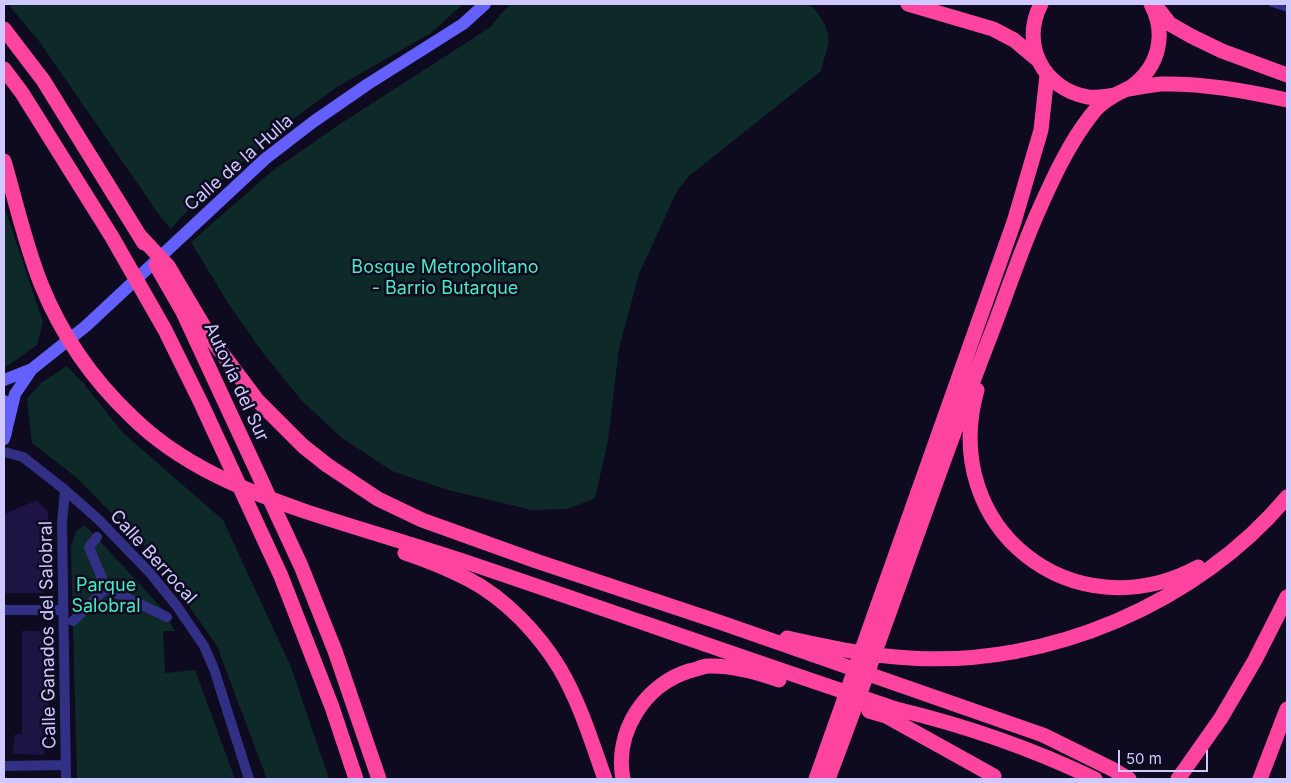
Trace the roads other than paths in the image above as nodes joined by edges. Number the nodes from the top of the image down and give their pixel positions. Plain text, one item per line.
1 (485, 4) edge
2 (908, 4) edge
3 (1041, 4) edge
4 (1153, 4) edge
5 (1271, 4) edge
6 (1287, 9) edge
7 (4, 29) edge
8 (1038, 60) junction
9 (4, 69) edge
10 (1046, 75) junction
11 (1287, 75) edge
12 (1122, 92) junction
13 (1287, 100) edge
14 (4, 161) edge
15 (189, 311) junction
16 (992, 329) junction
17 (32, 369) junction
18 (4, 380) edge
19 (4, 401) edge
20 (8, 423) junction
21 (4, 439) edge
22 (4, 452) edge
23 (65, 490) junction
24 (1287, 493) edge
25 (1287, 497) edge
26 (334, 521) junction
27 (97, 537) dead end
28 (106, 588) junction
29 (1287, 597) edge
30 (886, 604) junction
31 (4, 610) edge
32 (62, 610) junction
33 (167, 617) dead end
34 (73, 621) dead end
35 (722, 623) junction
36 (896, 709) junction
37 (1287, 709) edge
38 (832, 754) junction
39 (66, 765) junction
40 (4, 766) edge
41 (996, 778) edge
42 (66, 779) edge
43 (249, 779) edge
44 (356, 779) edge
45 (379, 779) edge
46 (605, 779) edge
47 (623, 779) edge
48 (816, 779) edge
49 (828, 779) edge
50 (1096, 779) edge
51 (1129, 779) edge
52 (1178, 779) edge
53 (1260, 779) edge

1 - 17 street, Calle de la Hulla
2 - 8 highway
3 - 8 highway
4 - 11 highway
4 - 12 highway
5 - 6 lane
7 - 15 highway, Autovía del Sur
8 - 10 highway
9 - 44 highway
10 - 12 highway
10 - 30 highway
12 - 13 highway
12 - 16 highway
14 - 26 highway
15 - 35 highway
15 - 45 highway, Autovía del Sur
16 - 24 highway
16 - 30 highway
17 - 18 street
17 - 20 street
19 - 20 street
20 - 21 street
22 - 23 street, Calle Berrocal
23 - 32 street, Calle Ganados del Salobral
23 - 43 street, Calle Berrocal
25 - 35 highway
26 - 36 highway
26 - 46 highway
27 - 28 street
28 - 33 street
28 - 34 street
29 - 52 highway
30 - 38 highway
31 - 32 street
32 - 39 street, Calle Ganados del Salobral
35 - 51 highway
36 - 41 highway
36 - 50 highway
37 - 53 highway
38 - 48 highway
38 - 49 highway
39 - 40 street
39 - 42 street, Calle Ganados del Salobral
41 - 47 highway

